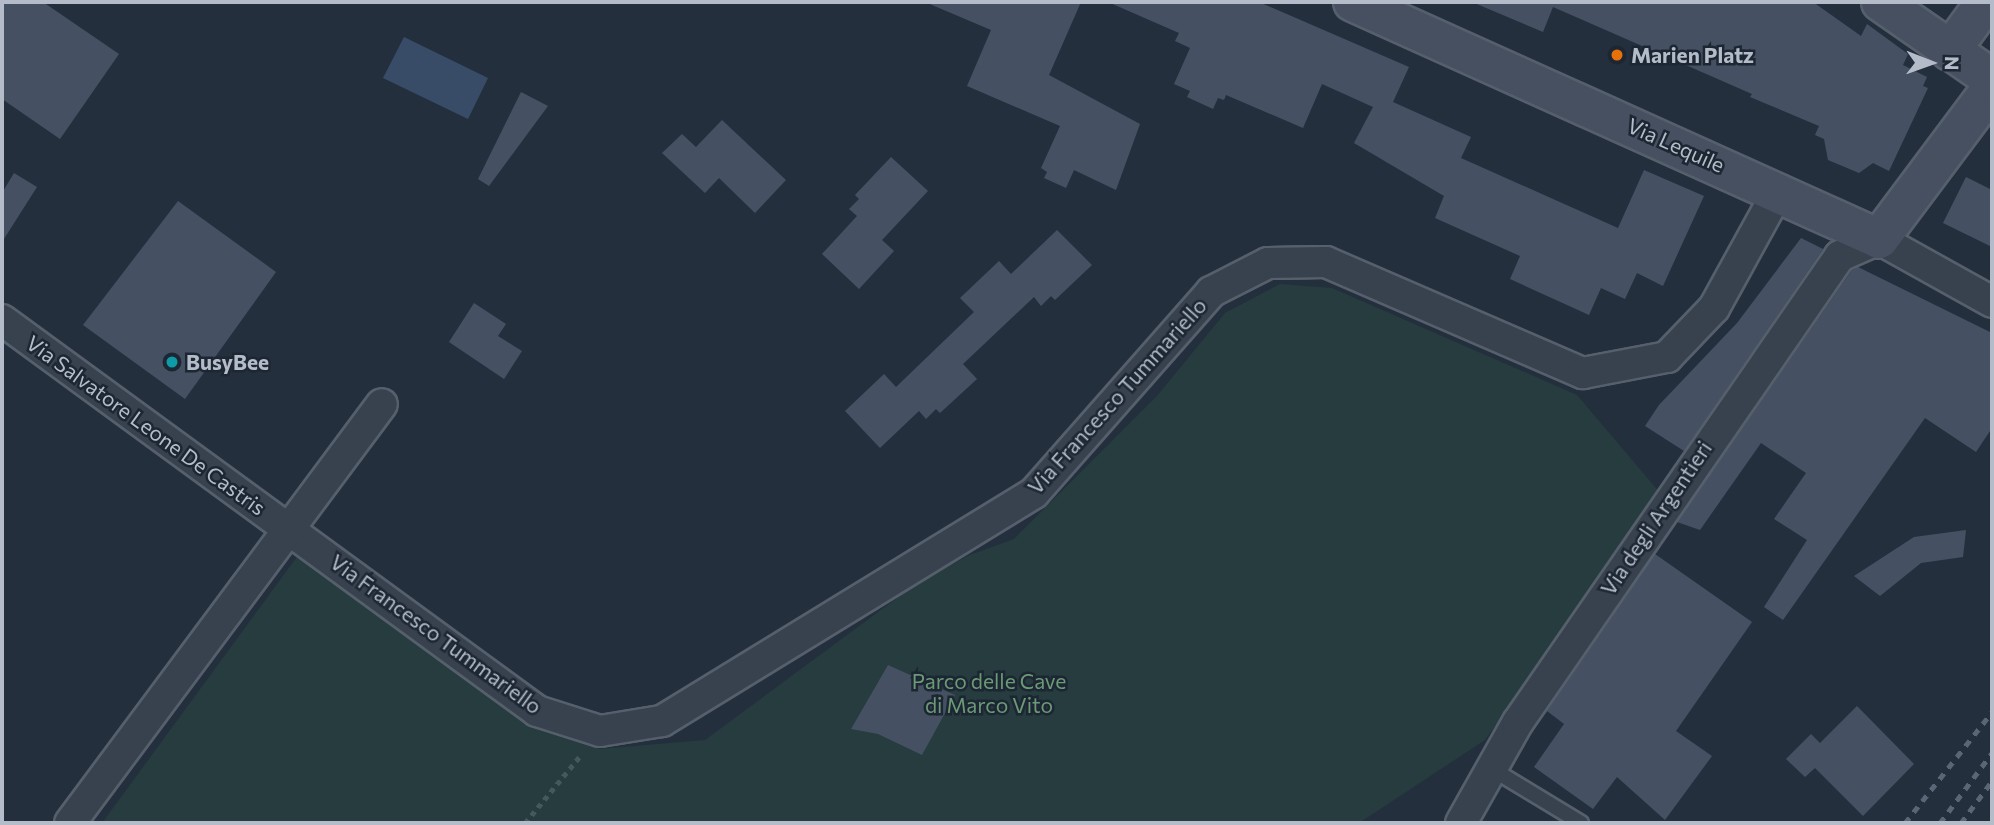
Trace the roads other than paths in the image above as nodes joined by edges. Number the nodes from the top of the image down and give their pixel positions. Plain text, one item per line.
1 (1353, 2) edge
2 (1881, 2) edge
3 (1986, 2) edge
4 (1950, 51) junction
5 (1992, 79) edge
6 (1992, 88) edge
7 (1779, 190) junction
8 (1880, 239) junction
9 (1992, 302) edge
10 (2, 320) edge
11 (382, 404) dead end
12 (290, 529) junction
13 (1492, 769) junction
14 (70, 823) edge
15 (1461, 823) edge
16 (1581, 823) edge

1 - 7 main road, Via Lequile
2 - 4 main road
3 - 4 main road
4 - 5 main road
6 - 8 main road
7 - 8 main road, Via Lequile
7 - 12 street, Via Francesco Tummariello
8 - 9 street, Via Lequile
8 - 13 street, Via degli Argentieri
10 - 12 street, Via Salvatore Leone De Castris
11 - 12 street
12 - 14 street
13 - 15 street, Via degli Argentieri
13 - 16 lane

